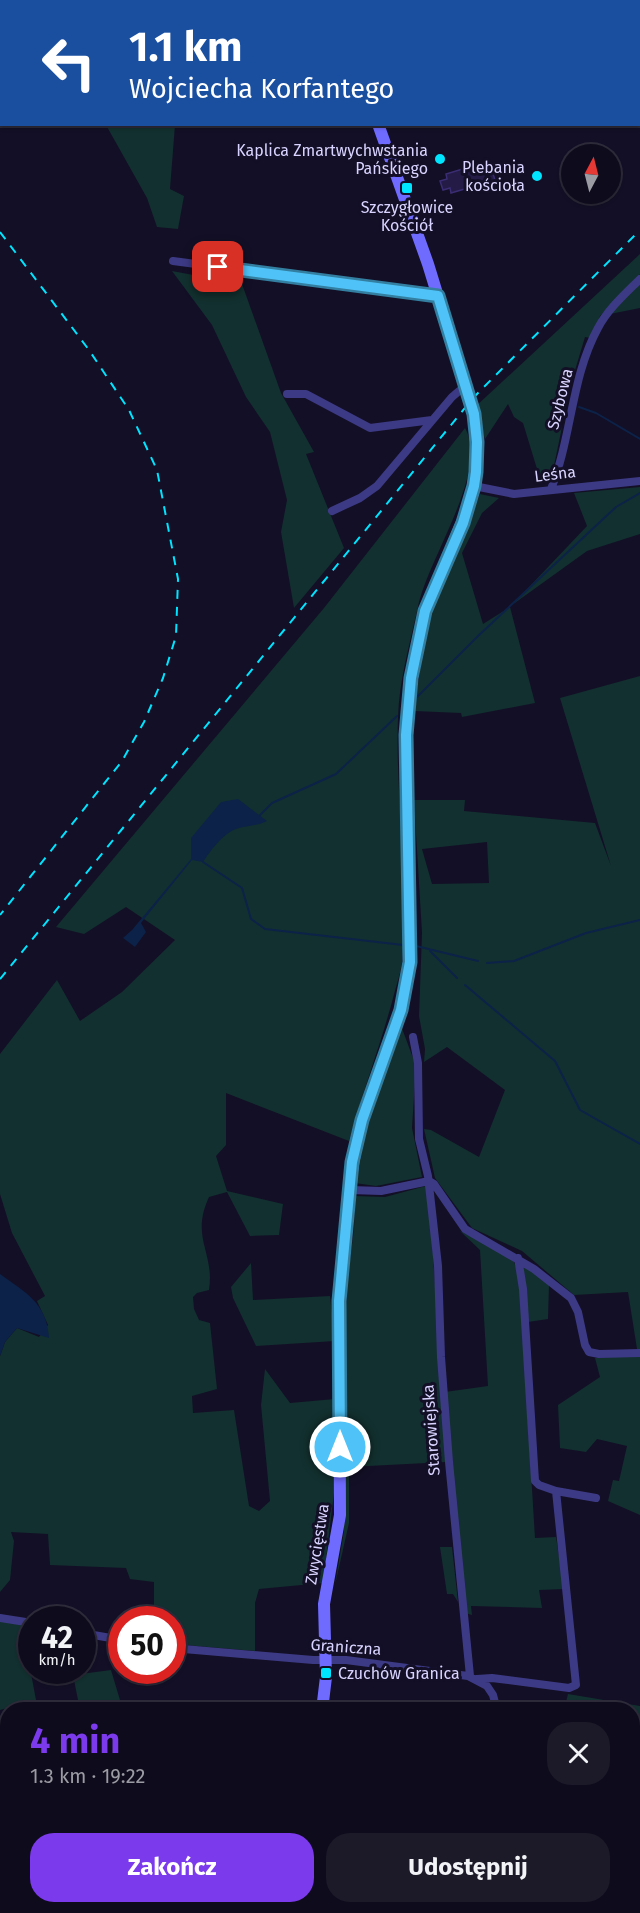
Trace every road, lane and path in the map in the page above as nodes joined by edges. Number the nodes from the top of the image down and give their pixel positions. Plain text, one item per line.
1 (379, 126) edge
2 (173, 261) dead end
3 (640, 279) edge
4 (438, 296) junction
5 (465, 386) junction
6 (287, 394) dead end
7 (432, 420) junction
8 (640, 481) edge
9 (474, 486) junction
10 (551, 489) junction
11 (332, 511) dead end
12 (413, 1037) dead end
13 (429, 1181) junction
14 (350, 1190) junction
15 (518, 1258) junction
16 (640, 1353) edge
17 (556, 1491) junction
18 (596, 1498) dead end
19 (0, 1618) edge
20 (18, 1621) edge
21 (186, 1649) edge
22 (326, 1659) junction
23 (474, 1678) junction
24 (323, 1702) edge
25 (495, 1702) edge

1 - 4 main road, Zwycięstwa
2 - 4 street
3 - 10 street, Szybowa
4 - 5 main road, Zwycięstwa
5 - 7 street
5 - 9 main road, Zwycięstwa
6 - 7 street
7 - 11 street
8 - 10 street, Leśna
9 - 10 street, Leśna
9 - 14 main road, Zwycięstwa
12 - 13 street, Starowiejska
13 - 14 street
13 - 15 street, Starowiejska
13 - 23 street, Starowiejska
14 - 22 main road, Zwycięstwa
15 - 16 street, Starowiejska
15 - 17 street
17 - 18 street
17 - 23 street
19 - 20 street
21 - 22 street, Graniczna
22 - 23 street, Graniczna
22 - 24 main road, Zwycięstwa
23 - 25 street

